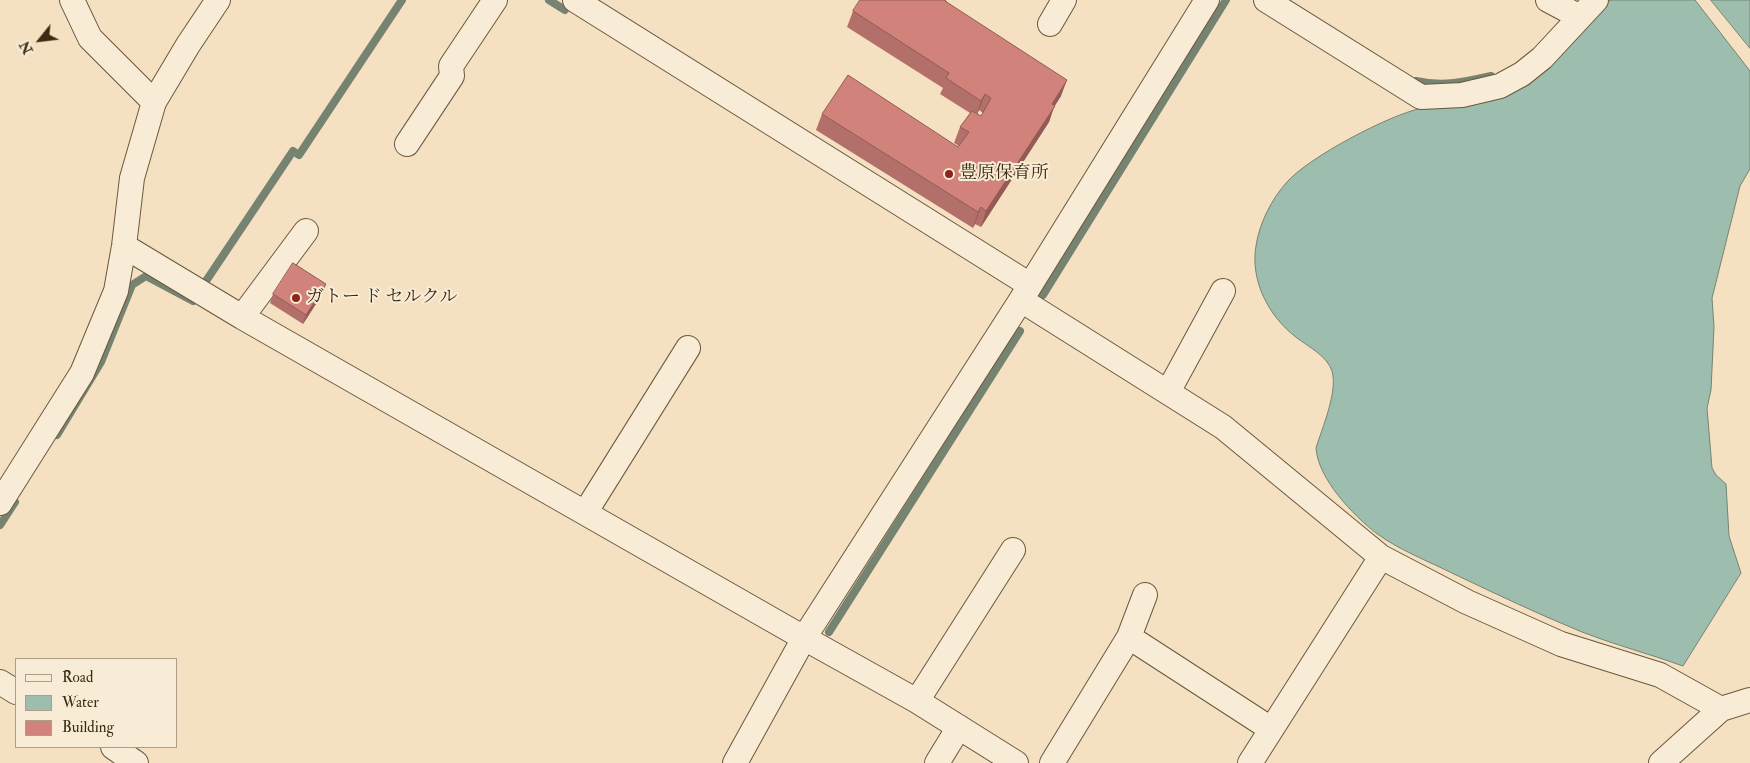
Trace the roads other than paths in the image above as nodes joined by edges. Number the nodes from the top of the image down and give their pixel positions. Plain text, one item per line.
1 (72, 0) edge
2 (218, 0) edge
3 (495, 0) edge
4 (575, 0) edge
5 (1064, 0) edge
6 (1207, 0) edge
7 (1266, 0) edge
8 (1548, 0) edge
9 (1596, 0) edge
10 (1580, 18) junction
11 (1050, 24) dead end
12 (154, 102) junction
13 (406, 144) dead end
14 (306, 231) dead end
15 (124, 246) junction
16 (1224, 291) dead end
17 (1025, 293) junction
18 (242, 317) junction
19 (688, 348) dead end
20 (1168, 392) junction
21 (0, 503) edge
22 (585, 513) junction
23 (1013, 550) dead end
24 (1381, 557) junction
25 (1145, 595) dead end
26 (1128, 637) junction
27 (804, 638) junction
28 (0, 682) edge
29 (15, 691) edge
30 (1750, 700) edge
31 (917, 701) junction
32 (1721, 709) junction
33 (959, 727) junction
34 (1271, 730) junction
35 (114, 748) edge
36 (136, 763) edge
37 (735, 763) edge
38 (937, 763) edge
39 (1016, 763) edge
40 (1052, 763) edge
41 (1250, 763) edge
42 (1661, 763) edge

1 - 12 street
2 - 12 street
3 - 13 street
4 - 17 street
5 - 11 street
6 - 17 street
7 - 10 street
8 - 10 street
9 - 10 street
12 - 15 street
14 - 18 street
15 - 18 street
15 - 21 street
16 - 20 street
17 - 20 street
17 - 27 street
18 - 22 street
19 - 22 street
20 - 24 street
22 - 27 street
23 - 31 street
24 - 32 street
24 - 34 street
25 - 26 street
26 - 34 street
26 - 40 street
27 - 31 street
27 - 37 street
28 - 29 street
30 - 32 street
31 - 33 street
32 - 42 street
33 - 38 street
33 - 39 street
34 - 41 street
35 - 36 street

